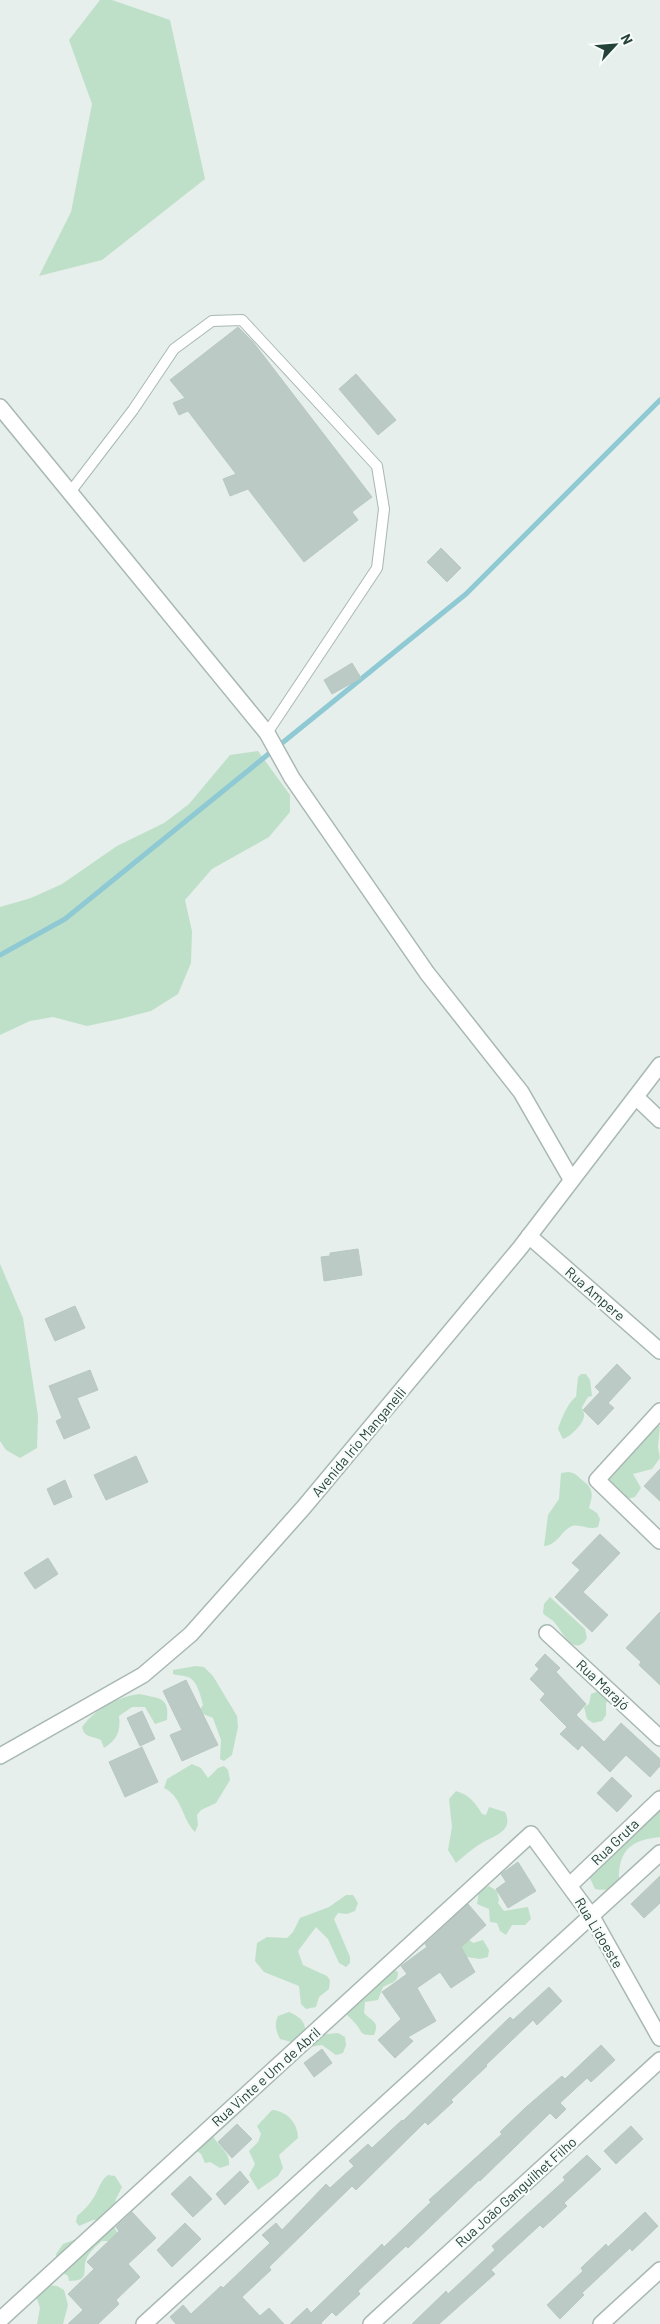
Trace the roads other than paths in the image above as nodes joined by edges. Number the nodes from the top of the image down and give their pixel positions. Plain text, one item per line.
1 (0, 407) edge
2 (71, 491) junction
3 (267, 733) junction
4 (660, 1066) edge
5 (637, 1098) junction
6 (660, 1120) edge
7 (571, 1179) junction
8 (529, 1236) junction
9 (660, 1351) edge
10 (660, 1411) edge
11 (660, 1542) edge
12 (547, 1633) dead end
13 (660, 1738) edge
14 (0, 1756) edge
15 (660, 1799) edge
16 (531, 1834) joint
17 (660, 1853) edge
18 (570, 1885) junction
19 (592, 1917) junction
20 (660, 2038) edge
21 (660, 2060) edge
22 (660, 2270) edge
23 (0, 2320) edge
24 (144, 2324) edge
25 (371, 2324) edge
26 (601, 2324) edge

1 - 2 street
2 - 3 street
2 - 3 lane
3 - 7 street
4 - 5 street, Avenida Irio Manganelli
5 - 6 street
5 - 7 street, Avenida Irio Manganelli
7 - 8 street, Avenida Irio Manganelli
8 - 9 street, Rua Ampere
8 - 14 street, Avenida Irio Manganelli
10 - 11 street
12 - 13 street, Rua Marajó
15 - 18 street, Rua Gruta
16 - 18 street, Rua Lidoeste
16 - 23 street, Rua Vinte e Um de Abril
17 - 19 street
18 - 19 street, Rua Lidoeste
19 - 20 street, Rua Lidoeste
19 - 24 street
21 - 25 street, Rua João Ganguilhet Filho
22 - 26 street

